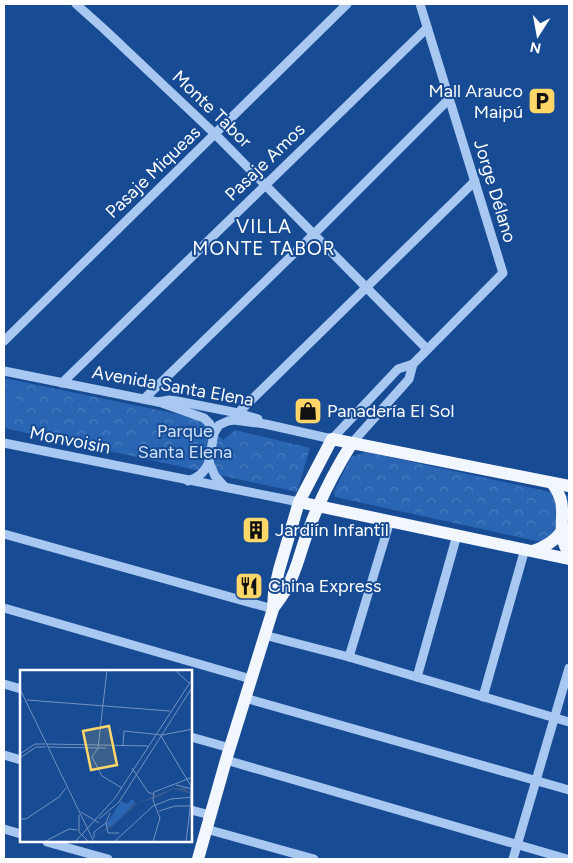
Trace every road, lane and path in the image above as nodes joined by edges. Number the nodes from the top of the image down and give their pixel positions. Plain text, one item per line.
1 (76, 4) edge
2 (347, 4) edge
3 (420, 4) edge
4 (428, 28) junction
5 (449, 99) junction
6 (215, 134) junction
7 (475, 181) junction
8 (265, 184) junction
9 (314, 234) junction
10 (367, 287) junction
11 (4, 341) edge
12 (427, 349) junction
13 (414, 364) junction
14 (4, 371) edge
15 (62, 383) junction
16 (144, 400) junction
17 (158, 402) junction
18 (238, 413) junction
19 (265, 424) junction
20 (214, 433) junction
21 (332, 438) junction
22 (4, 443) edge
23 (352, 443) junction
24 (209, 462) junction
25 (188, 481) junction
26 (552, 482) junction
27 (569, 486) edge
28 (226, 488) junction
29 (300, 502) junction
30 (318, 507) junction
31 (568, 514) edge
32 (390, 521) junction
33 (564, 528) junction
34 (4, 534) edge
35 (456, 535) junction
36 (529, 550) junction
37 (569, 554) edge
38 (569, 558) edge
39 (4, 608) edge
40 (273, 609) junction
41 (264, 635) junction
42 (349, 658) junction
43 (569, 668) edge
44 (417, 677) junction
45 (251, 679) junction
46 (4, 684) edge
47 (20, 689) edge
48 (483, 697) junction
49 (245, 698) junction
50 (554, 718) junction
51 (569, 722) edge
52 (192, 737) edge
53 (228, 754) junction
54 (4, 755) edge
55 (20, 760) edge
56 (536, 781) junction
57 (569, 790) edge
58 (192, 810) edge
59 (210, 815) junction
60 (206, 828) junction
61 (4, 829) edge
62 (20, 834) edge
63 (51, 843) edge
64 (517, 844) junction
65 (108, 859) edge
66 (198, 859) edge
67 (314, 859) edge
68 (513, 859) edge
69 (567, 859) edge

1 - 6 street, Monte Tabor
2 - 6 street, Pasaje Miqueas
3 - 4 street, Jorge Délano
4 - 5 street, Jorge Délano
4 - 8 street, Pasaje Amos
5 - 7 street, Jorge Délano
5 - 9 street
6 - 8 street, Monte Tabor
6 - 11 street, Pasaje Miqueas
7 - 10 street
7 - 12 street, Jorge Délano
8 - 9 street, Monte Tabor
8 - 15 street, Pasaje Amos
9 - 10 street, Monte Tabor
9 - 16 street
10 - 12 street, Monte Tabor
10 - 18 street
12 - 13 street
13 - 21 street
13 - 23 street
14 - 15 street, Avenida Santa Elena
15 - 16 street, Avenida Santa Elena
16 - 17 street, Avenida Santa Elena
17 - 18 street, Avenida Santa Elena
17 - 20 street
18 - 19 street, Avenida Santa Elena
19 - 20 street
19 - 21 street, Avenida Santa Elena
20 - 24 street
21 - 23 main road, Avenida Santa Elena
21 - 29 main road
22 - 25 street, Monvoisin
23 - 26 main road, Avenida Santa Elena
23 - 30 main road
24 - 25 street
24 - 28 street
25 - 28 street
26 - 27 main road, Avenida Santa Elena
26 - 31 main road
28 - 29 street
29 - 30 main road
29 - 40 main road
30 - 32 main road
30 - 40 main road
31 - 33 main road
32 - 35 main road
32 - 42 street
33 - 36 main road
33 - 37 main road
34 - 40 street
35 - 36 main road
35 - 44 street
36 - 38 main road
36 - 48 street
39 - 45 street
40 - 41 main road
41 - 42 street
41 - 45 main road
42 - 44 street
43 - 50 street
44 - 48 street
45 - 49 main road
46 - 47 street
48 - 50 street
49 - 53 main road
49 - 56 street
50 - 51 street
50 - 56 street
52 - 53 street
53 - 59 main road
53 - 64 street
54 - 55 street
56 - 57 street
56 - 64 street
58 - 59 street
59 - 60 main road
60 - 66 main road
60 - 67 street
61 - 62 street
63 - 65 street
64 - 68 street
64 - 69 street

